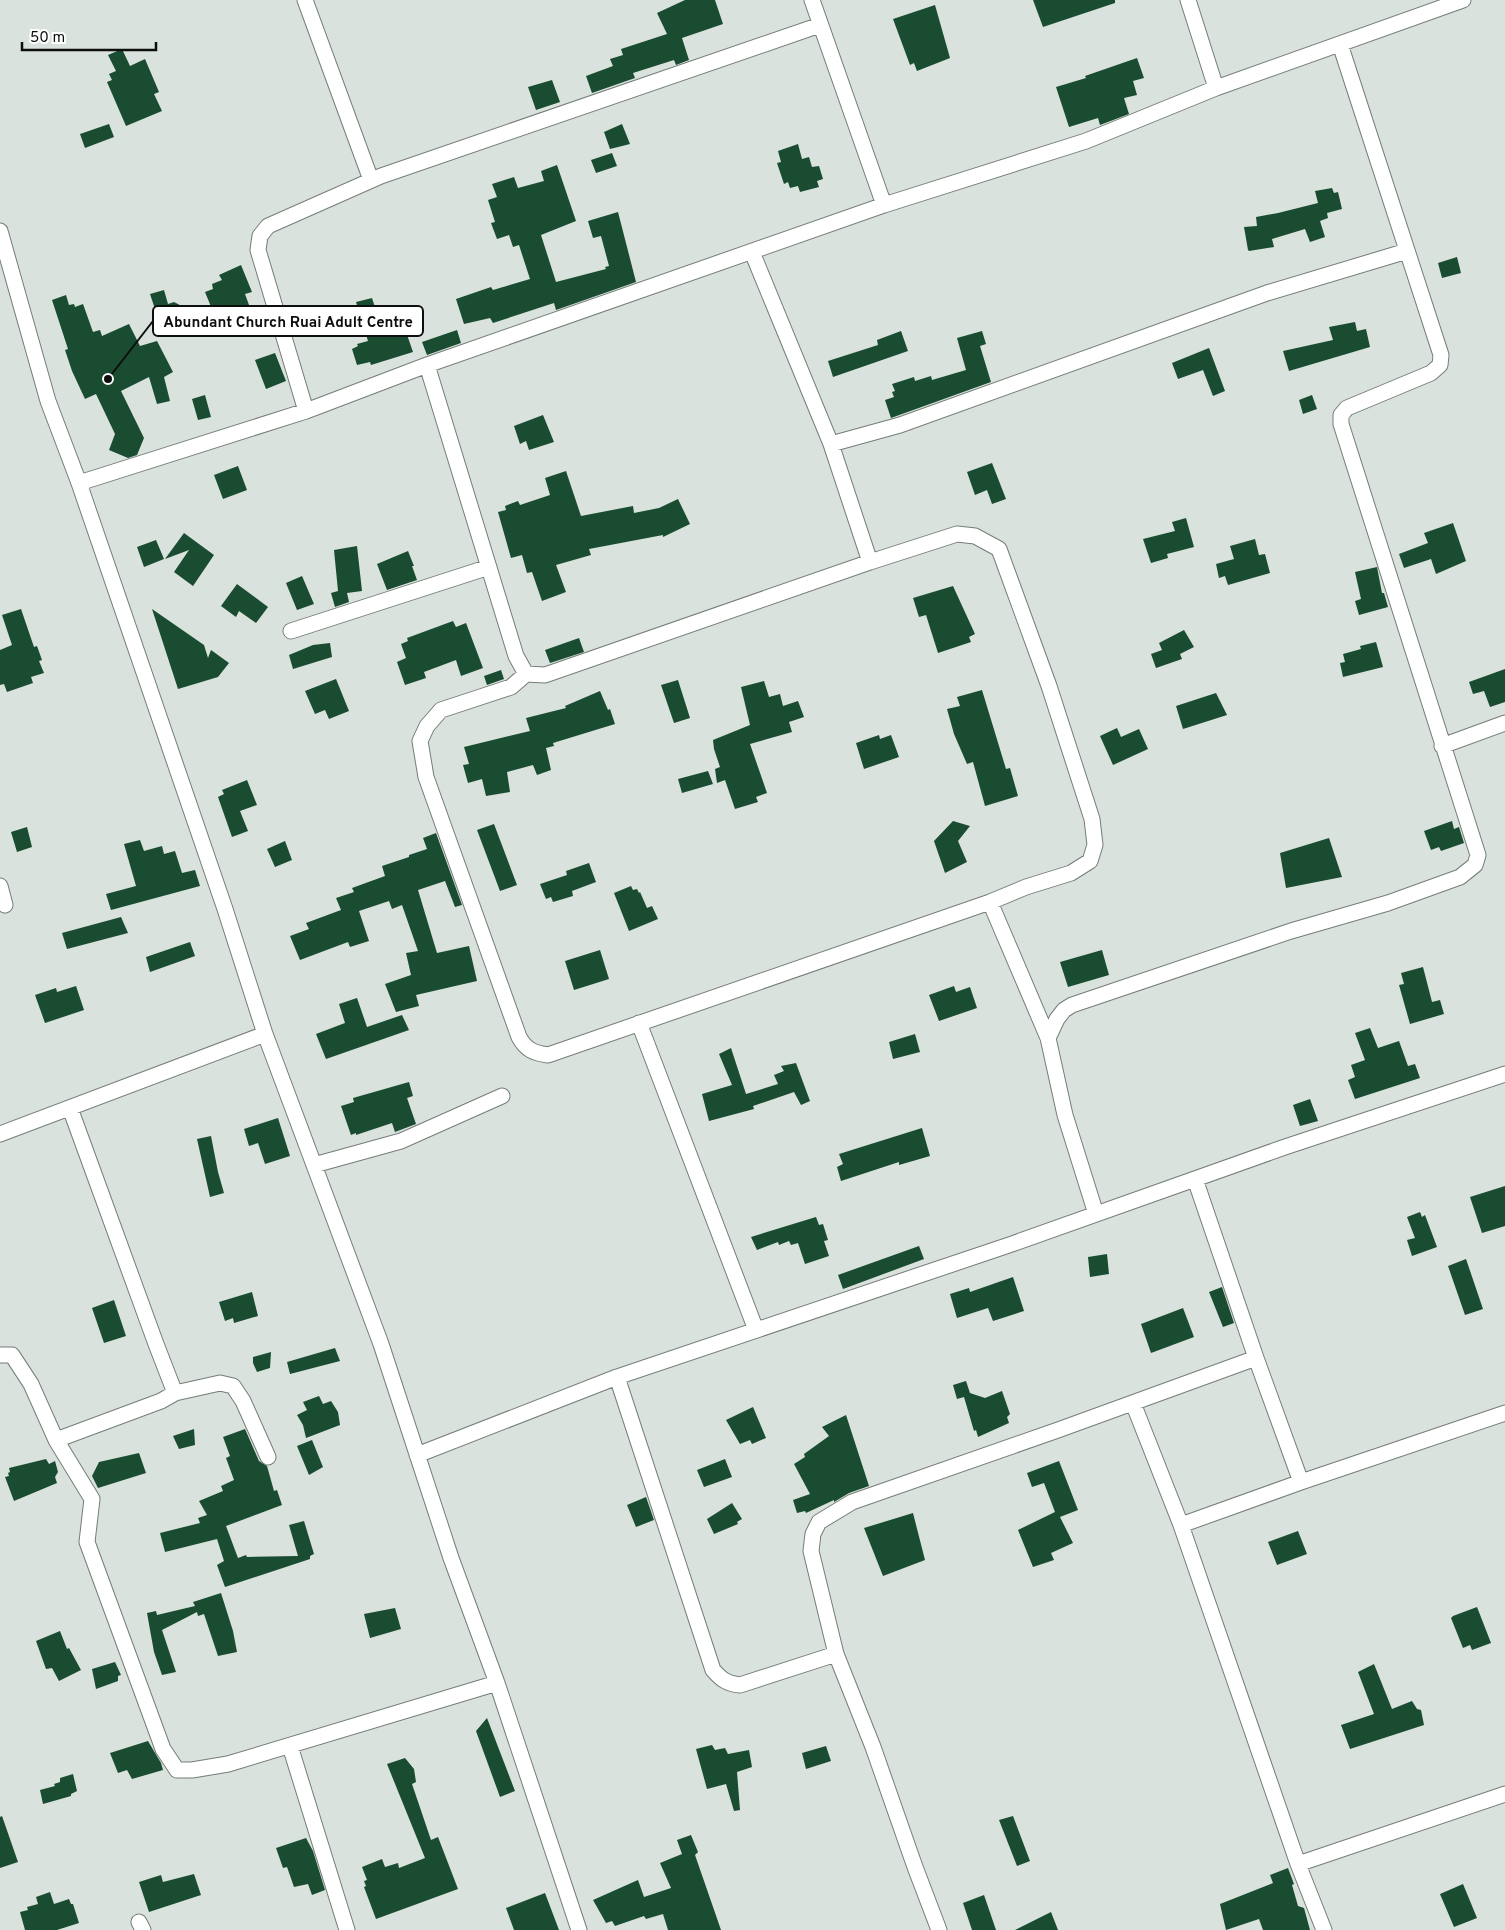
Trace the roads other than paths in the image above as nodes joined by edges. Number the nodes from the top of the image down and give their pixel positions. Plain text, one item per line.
1 (304, 0) edge
2 (812, 0) edge
3 (1188, 0) edge
4 (1463, 0) edge
5 (820, 25) junction
6 (1340, 44) junction
7 (1216, 88) junction
8 (371, 180) junction
9 (884, 206) junction
10 (0, 231) edge
11 (1407, 251) junction
12 (752, 252) junction
13 (7, 283) edge
14 (427, 365) junction
15 (306, 411) junction
16 (831, 444) junction
17 (79, 483) junction
18 (870, 562) junction
19 (489, 567) junction
20 (291, 631) dead end
21 (526, 674) junction
22 (1505, 723) edge
23 (1442, 746) junction
24 (0, 886) edge
25 (990, 902) junction
26 (5, 905) dead end
27 (640, 1023) junction
28 (265, 1034) junction
29 (1048, 1038) junction
30 (1505, 1074) edge
31 (502, 1096) dead end
32 (70, 1108) junction
33 (0, 1134) edge
34 (314, 1164) junction
35 (1195, 1179) junction
36 (1096, 1214) junction
37 (756, 1330) junction
38 (0, 1355) edge
39 (1256, 1358) junction
40 (617, 1377) junction
41 (175, 1393) junction
42 (1133, 1403) junction
43 (1505, 1413) edge
44 (56, 1440) junction
45 (417, 1455) junction
46 (268, 1457) dead end
47 (1301, 1482) junction
48 (1181, 1525) junction
49 (836, 1654) junction
50 (497, 1683) junction
51 (290, 1746) junction
52 (1505, 1794) edge
53 (1298, 1864) junction
54 (347, 1930) edge
55 (579, 1930) edge
56 (939, 1930) edge
57 (1324, 1930) edge

1 - 8 street
2 - 5 street
3 - 7 street
4 - 6 street
5 - 8 street
5 - 9 street
6 - 7 street
6 - 11 street
7 - 9 street
8 - 15 street
9 - 12 street
10 - 13 street
11 - 16 street
11 - 23 street
12 - 14 street
12 - 16 street
13 - 17 street
14 - 15 street
14 - 19 street
15 - 17 street
16 - 18 street
17 - 28 street
18 - 21 street
18 - 25 street
19 - 20 street
19 - 21 street
21 - 27 street
22 - 23 street
23 - 29 street
24 - 26 street
25 - 27 street
25 - 29 street
27 - 37 street
28 - 32 street
28 - 34 street
29 - 36 street
30 - 35 street
31 - 34 street
32 - 33 street
32 - 41 street
34 - 45 street
35 - 36 street
35 - 39 street
36 - 37 street
37 - 40 street
38 - 44 street
39 - 42 street
39 - 47 street
40 - 45 street
40 - 49 street
41 - 44 street
41 - 46 street
42 - 48 street
42 - 49 street
43 - 47 street
44 - 51 street
45 - 50 street
47 - 48 street
48 - 53 street
49 - 56 street
50 - 51 street
50 - 55 street
51 - 54 street
52 - 53 street
53 - 57 street

